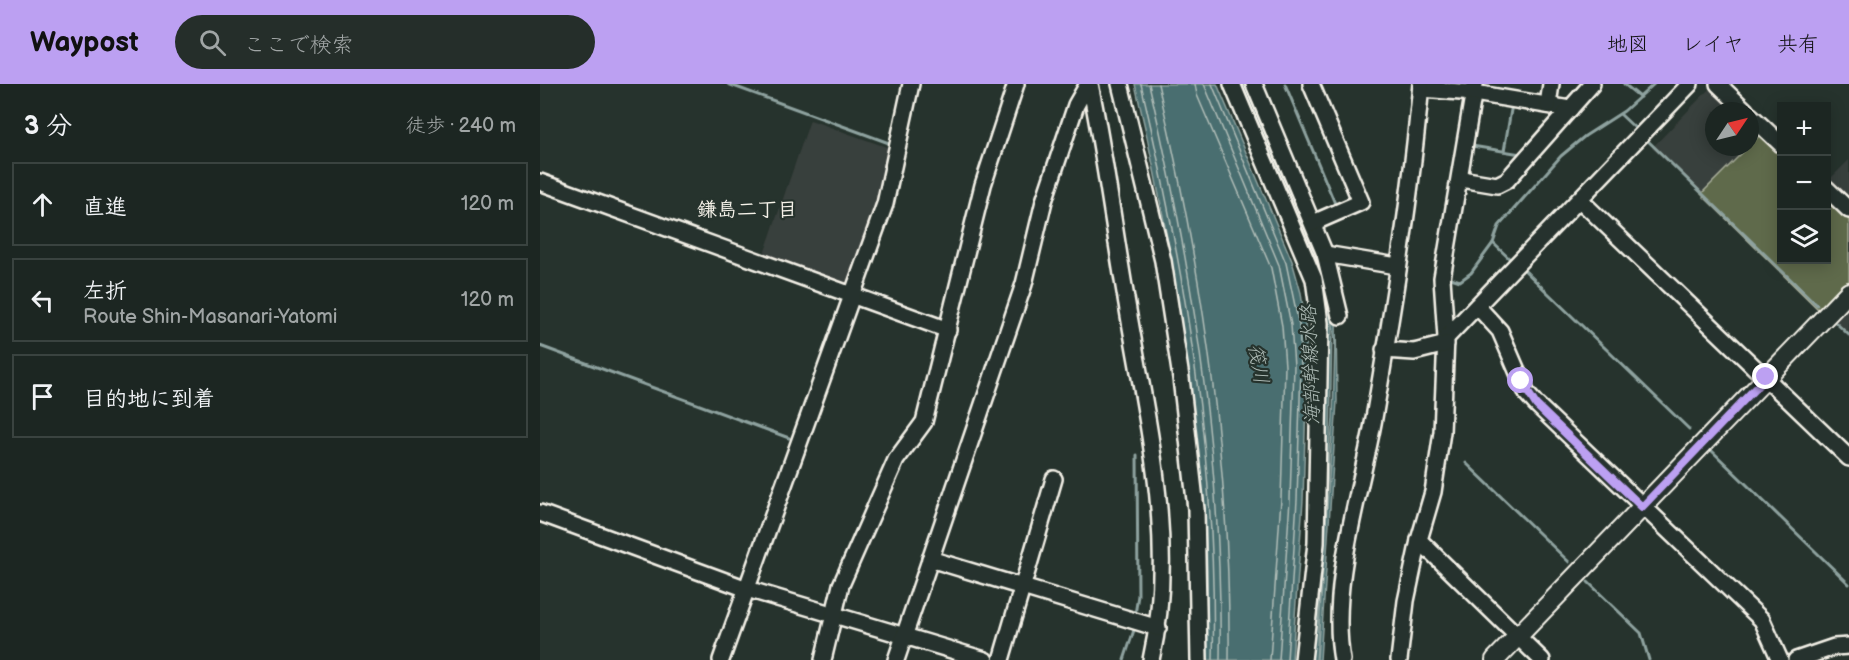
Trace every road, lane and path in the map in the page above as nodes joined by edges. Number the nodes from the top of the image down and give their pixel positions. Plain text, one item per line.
1 (911, 84) edge
2 (1016, 84) edge
3 (1089, 84) edge
4 (1120, 84) edge
5 (1232, 84) edge
6 (1254, 84) edge
7 (1311, 84) edge
8 (1551, 84) edge
9 (1592, 84) edge
10 (1690, 84) edge
11 (1718, 84) edge
12 (1421, 86) edge
13 (1471, 91) edge
14 (1737, 102) edge
15 (1548, 105) junction
16 (1570, 108) junction
17 (1759, 123) edge
18 (1777, 140) edge
19 (1461, 179) junction
20 (540, 182) edge
21 (1831, 192) edge
22 (1580, 200) junction
23 (1849, 210) edge
24 (1313, 223) junction
25 (1325, 254) junction
26 (1397, 266) junction
27 (1849, 292) edge
28 (854, 297) junction
29 (1477, 306) junction
30 (1340, 316) dead end
31 (948, 330) junction
32 (1446, 341) junction
33 (1384, 350) junction
34 (1766, 377) junction
35 (1849, 458) edge
36 (1054, 479) dead end
37 (1642, 507) junction
38 (540, 513) edge
39 (1419, 540) junction
40 (930, 559) junction
41 (1022, 587) junction
42 (747, 589) junction
43 (834, 615) junction
44 (1158, 628) junction
45 (1518, 634) junction
46 (904, 637) junction
47 (1849, 646) edge
48 (721, 660) edge
49 (823, 660) edge
50 (896, 660) edge
51 (985, 660) edge
52 (1000, 660) edge
53 (1150, 660) edge
54 (1199, 660) edge
55 (1303, 660) edge
56 (1342, 660) edge
57 (1399, 660) edge
58 (1495, 660) edge
59 (1542, 660) edge
60 (1780, 660) edge
61 (1796, 660) edge

1 - 28 street
2 - 31 street
3 - 40 street
3 - 44 street
4 - 54 street
5 - 55 street
6 - 24 street
7 - 24 street
8 - 15 street
9 - 16 street
10 - 22 street
11 - 14 street
12 - 13 street
12 - 26 street
13 - 15 street
13 - 19 street
15 - 16 street
16 - 19 street
17 - 18 street
19 - 32 street
20 - 28 street
21 - 23 street
22 - 29 street
22 - 34 street
24 - 25 street
25 - 26 street
25 - 30 street
26 - 33 street
27 - 34 main road
28 - 31 street
28 - 42 street
29 - 32 street
29 - 37 street
31 - 43 street
32 - 33 street
32 - 39 street
33 - 56 street
34 - 35 street
34 - 37 main road
36 - 41 street
37 - 45 main road
37 - 60 street
38 - 42 street
39 - 45 street
39 - 57 street
40 - 41 street
40 - 46 street
41 - 44 street
41 - 52 street
42 - 43 street
42 - 48 street
43 - 46 street
43 - 49 street
44 - 53 street
45 - 58 main road
45 - 59 street
46 - 50 street
46 - 51 street
47 - 61 street

